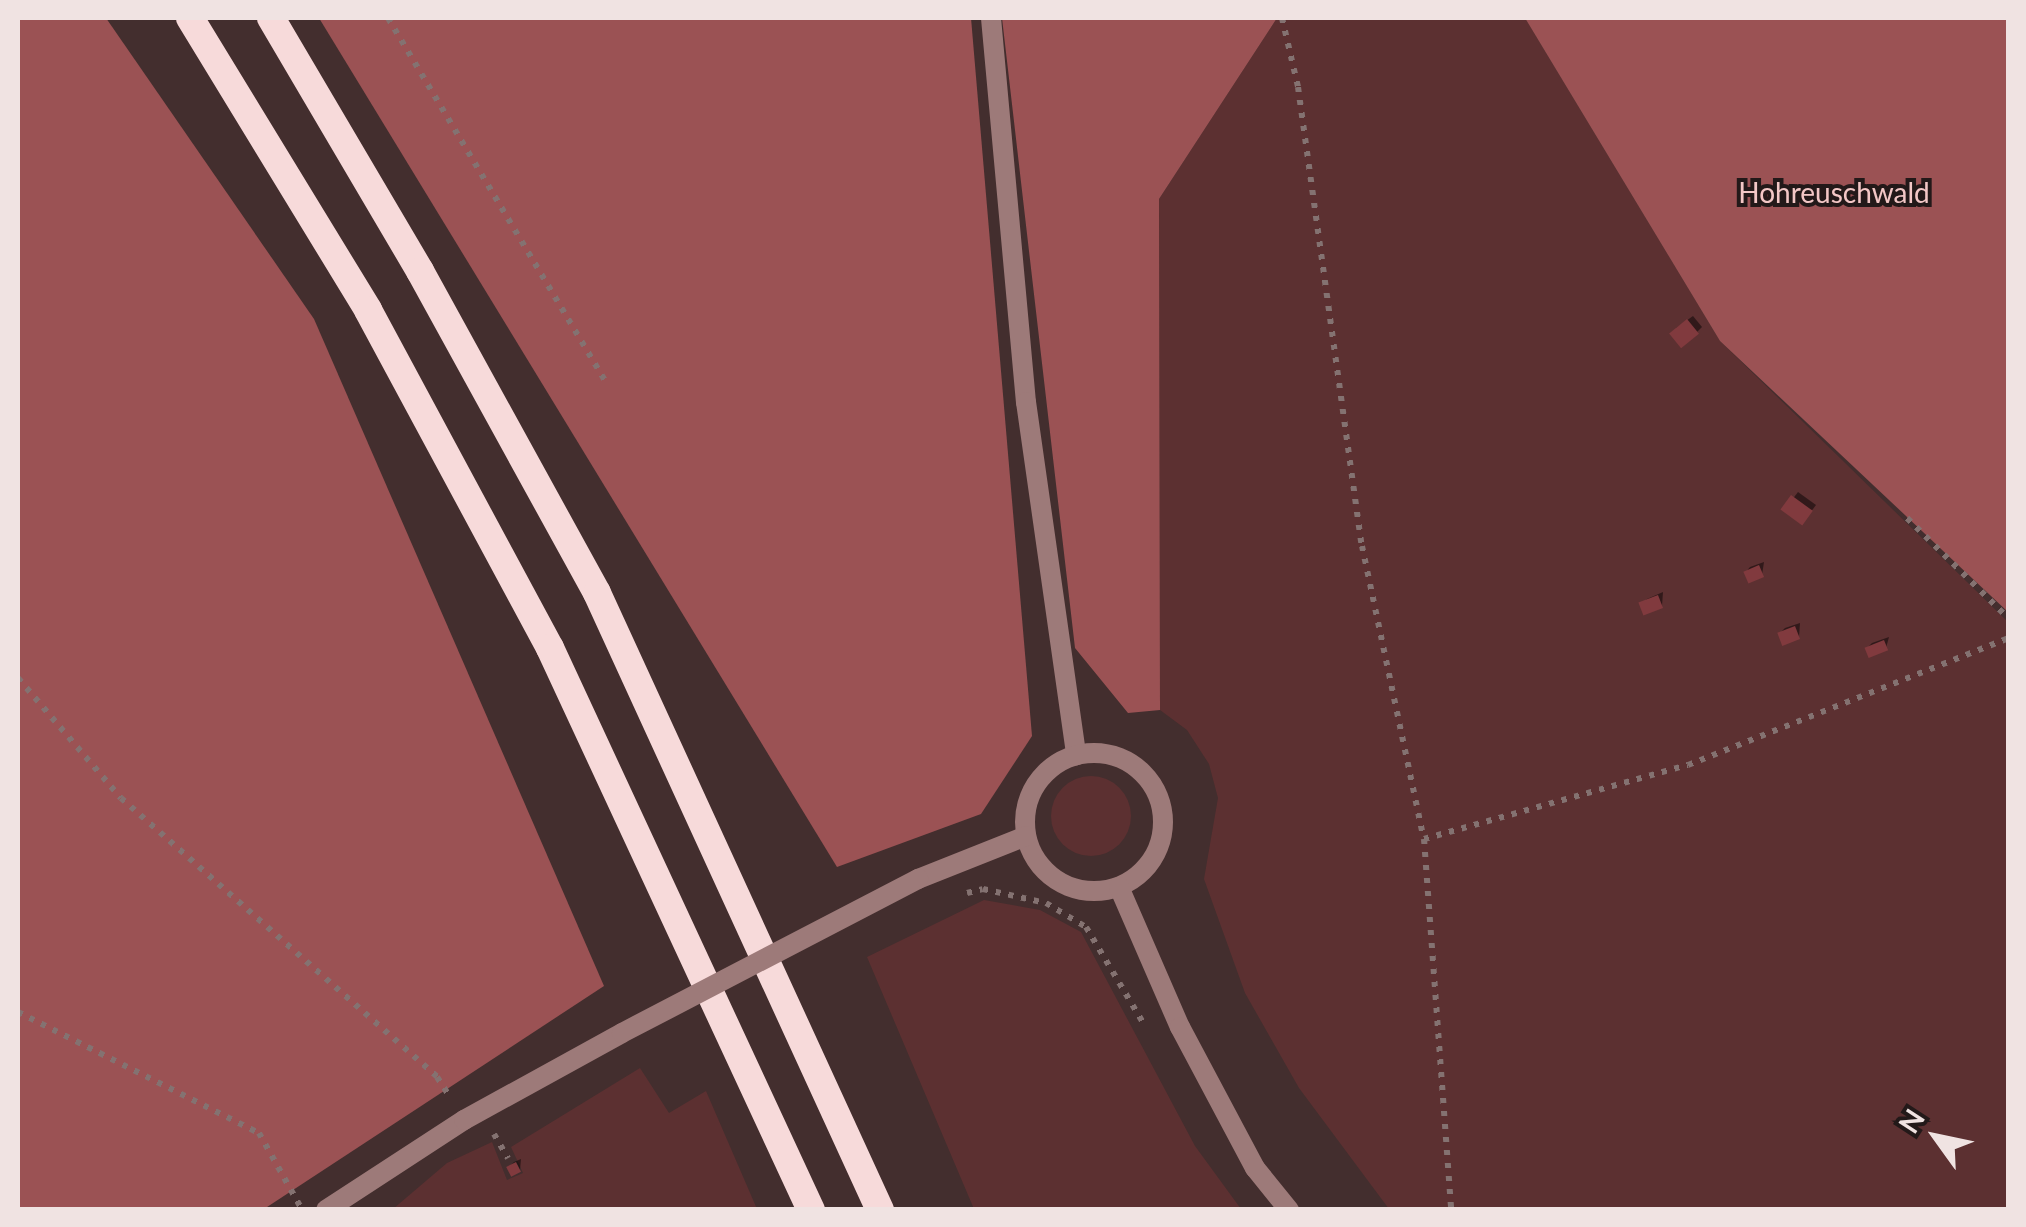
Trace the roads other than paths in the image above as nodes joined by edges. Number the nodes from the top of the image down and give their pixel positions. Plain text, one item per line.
1 (190, 18) edge
2 (271, 18) edge
3 (990, 18) edge
4 (1076, 755) junction
5 (1026, 836) junction
6 (1119, 887) junction
7 (326, 1210) edge
8 (811, 1210) edge
9 (880, 1210) edge
10 (1288, 1210) edge

1 - 8 highway
2 - 9 highway
3 - 4 street
4 - 5 street
4 - 6 street
5 - 6 street
5 - 7 street, bridge
6 - 10 street

